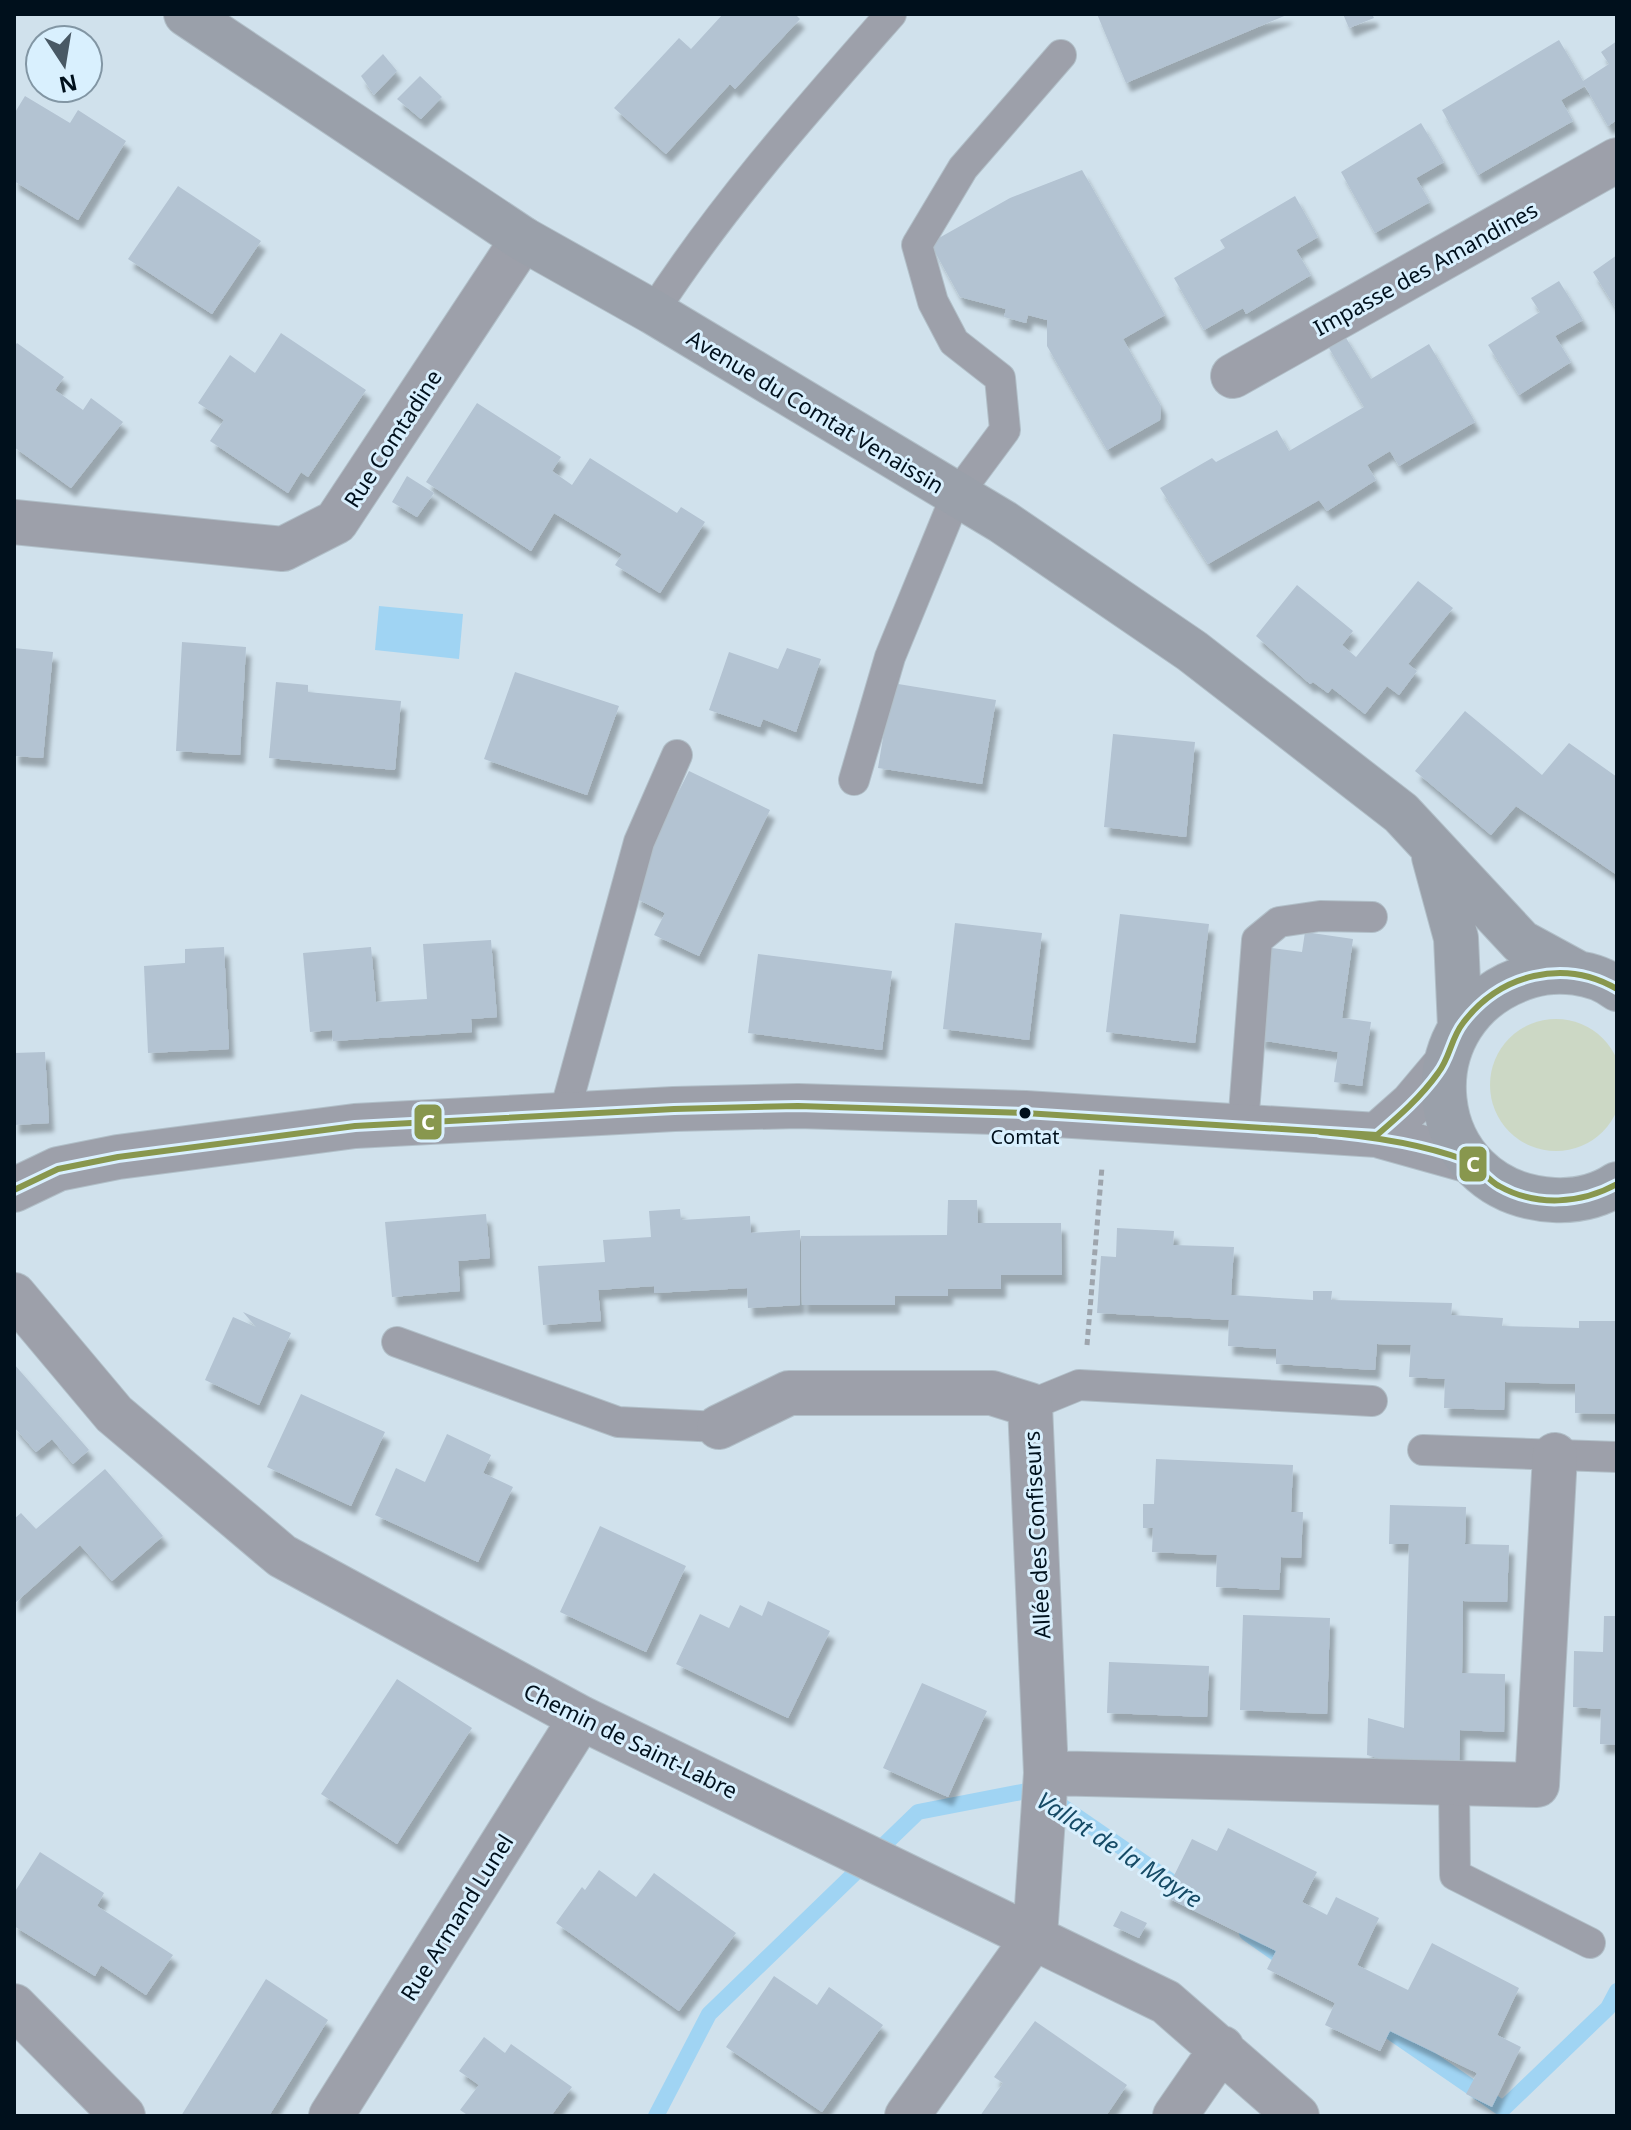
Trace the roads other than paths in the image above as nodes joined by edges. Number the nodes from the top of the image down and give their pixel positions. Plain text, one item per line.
1 (186, 14) edge
2 (891, 14) edge
3 (1061, 55) dead end
4 (1617, 160) edge
5 (523, 239) junction
6 (653, 312) junction
7 (1233, 376) dead end
8 (956, 496) junction
9 (14, 522) edge
10 (677, 755) dead end
11 (854, 780) dead end
12 (1425, 837) junction
13 (1372, 917) dead end
14 (1598, 981) edge
15 (1460, 1027) junction
16 (1444, 1066) junction
17 (564, 1115) junction
18 (1243, 1126) junction
19 (1377, 1135) junction
20 (1470, 1161) junction
21 (1617, 1184) edge
22 (14, 1190) edge
23 (14, 1295) edge
24 (397, 1342) dead end
25 (1372, 1401) dead end
26 (1030, 1405) junction
27 (719, 1427) joint
28 (1423, 1450) dead end
29 (1555, 1455) junction
30 (1617, 1457) edge
31 (581, 1718) junction
32 (1046, 1773) junction
33 (1454, 1784) junction
34 (1035, 1936) junction
35 (1590, 1943) dead end
36 (14, 2006) edge
37 (1222, 2048) junction
38 (123, 2116) edge
39 (331, 2116) edge
40 (907, 2116) edge
41 (1175, 2116) edge
42 (1297, 2116) edge

1 - 5 main road, Avenue du Comtat Venaissin
2 - 6 lane
3 - 8 lane
4 - 7 street, Impasse des Amandines
5 - 6 main road, Avenue du Comtat Venaissin
5 - 9 street, Rue Comtadine
6 - 8 main road, Avenue du Comtat Venaissin
8 - 11 lane
8 - 12 main road, Avenue du Comtat Venaissin
10 - 17 lane
12 - 14 main road, Avenue du Comtat Venaissin
12 - 15 main road, Avenue du Comtat Venaissin
13 - 18 lane
14 - 15 main road
15 - 16 main road
16 - 19 street
16 - 20 main road
17 - 18 street
17 - 22 street
18 - 19 street
19 - 20 street
20 - 21 main road
23 - 31 street, Chemin de Saint-Labre
24 - 27 lane
25 - 26 lane
26 - 27 street, Allée des Confiseurs
26 - 32 street, Allée des Confiseurs
28 - 29 lane
29 - 30 lane
29 - 33 street
31 - 34 street, Chemin de Saint-Labre
31 - 39 street, Rue Armand Lunel
32 - 33 street
32 - 34 street, Allée des Confiseurs
33 - 35 lane
34 - 37 street, Chemin de Saint-Labre
34 - 40 street
36 - 38 street
37 - 41 street
37 - 42 street, Chemin de Saint-Labre

